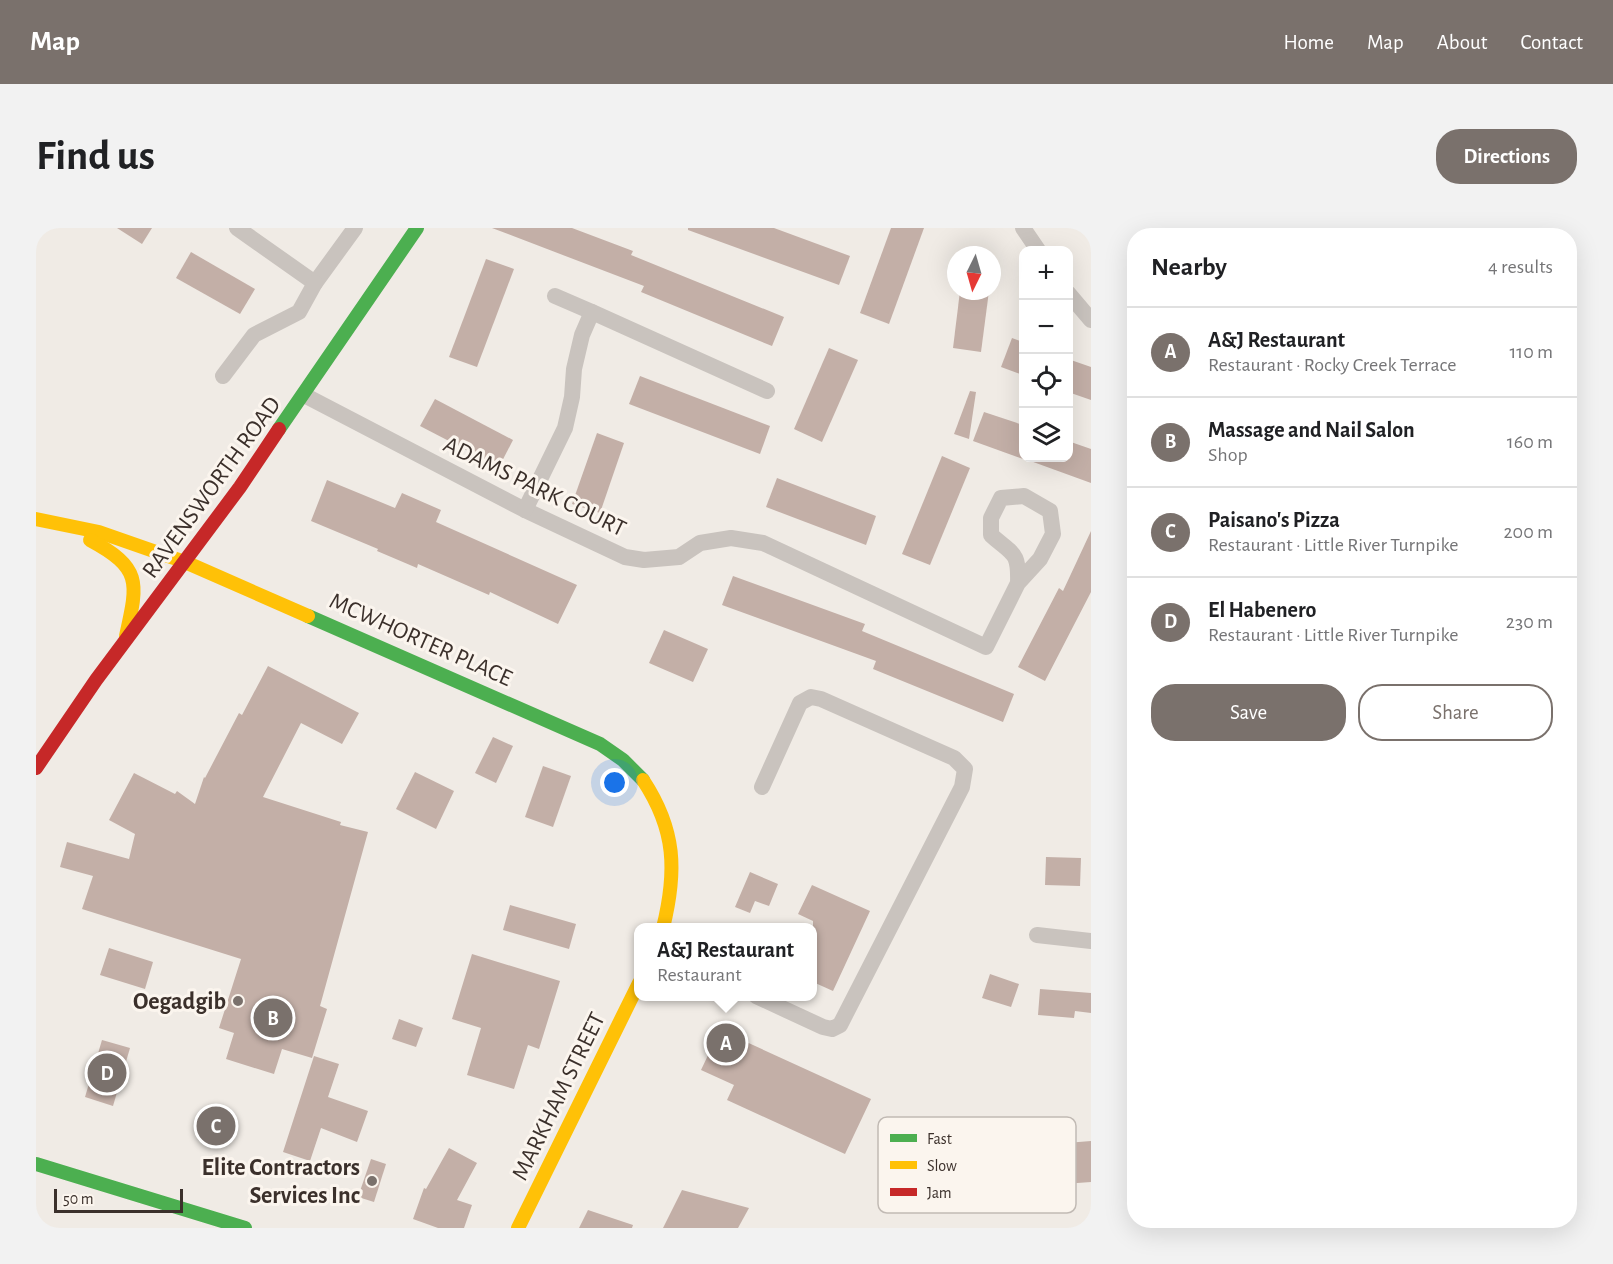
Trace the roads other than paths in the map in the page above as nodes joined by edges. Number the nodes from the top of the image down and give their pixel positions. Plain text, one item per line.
1 (237, 228) edge
2 (356, 228) edge
3 (417, 228) edge
4 (1023, 228) edge
5 (1035, 246) edge
6 (315, 283) junction
7 (555, 296) dead end
8 (1073, 299) edge
9 (592, 312) junction
10 (1091, 320) edge
11 (223, 376) dead end
12 (767, 391) dead end
13 (304, 395) junction
14 (525, 510) junction
15 (43, 520) edge
16 (185, 562) junction
17 (1018, 583) junction
18 (125, 644) junction
19 (36, 768) edge
20 (762, 787) dead end
21 (664, 923) edge
22 (1037, 935) dead end
23 (1091, 941) edge
24 (634, 993) edge
25 (767, 1001) edge
26 (36, 1164) edge
27 (191, 1221) edge
28 (245, 1228) edge
29 (518, 1228) edge

1 - 6 street
2 - 6 street
3 - 13 street, RAVENSWORTH ROAD
4 - 5 street
6 - 11 street
7 - 9 street
8 - 10 street
9 - 12 street
9 - 14 street
13 - 14 street, ADAMS PARK COURT
13 - 16 street, RAVENSWORTH ROAD
14 - 17 street, ADAMS PARK COURT
15 - 16 street, MCWHORTER PLACE
15 - 18 street
16 - 18 street, RAVENSWORTH ROAD
16 - 21 street, MCWHORTER PLACE
17 - 17 street, ADAMS PARK COURT
18 - 19 street, RAVENSWORTH ROAD
20 - 25 street
22 - 23 street
24 - 29 street, MARKHAM STREET
26 - 27 street
27 - 28 street

